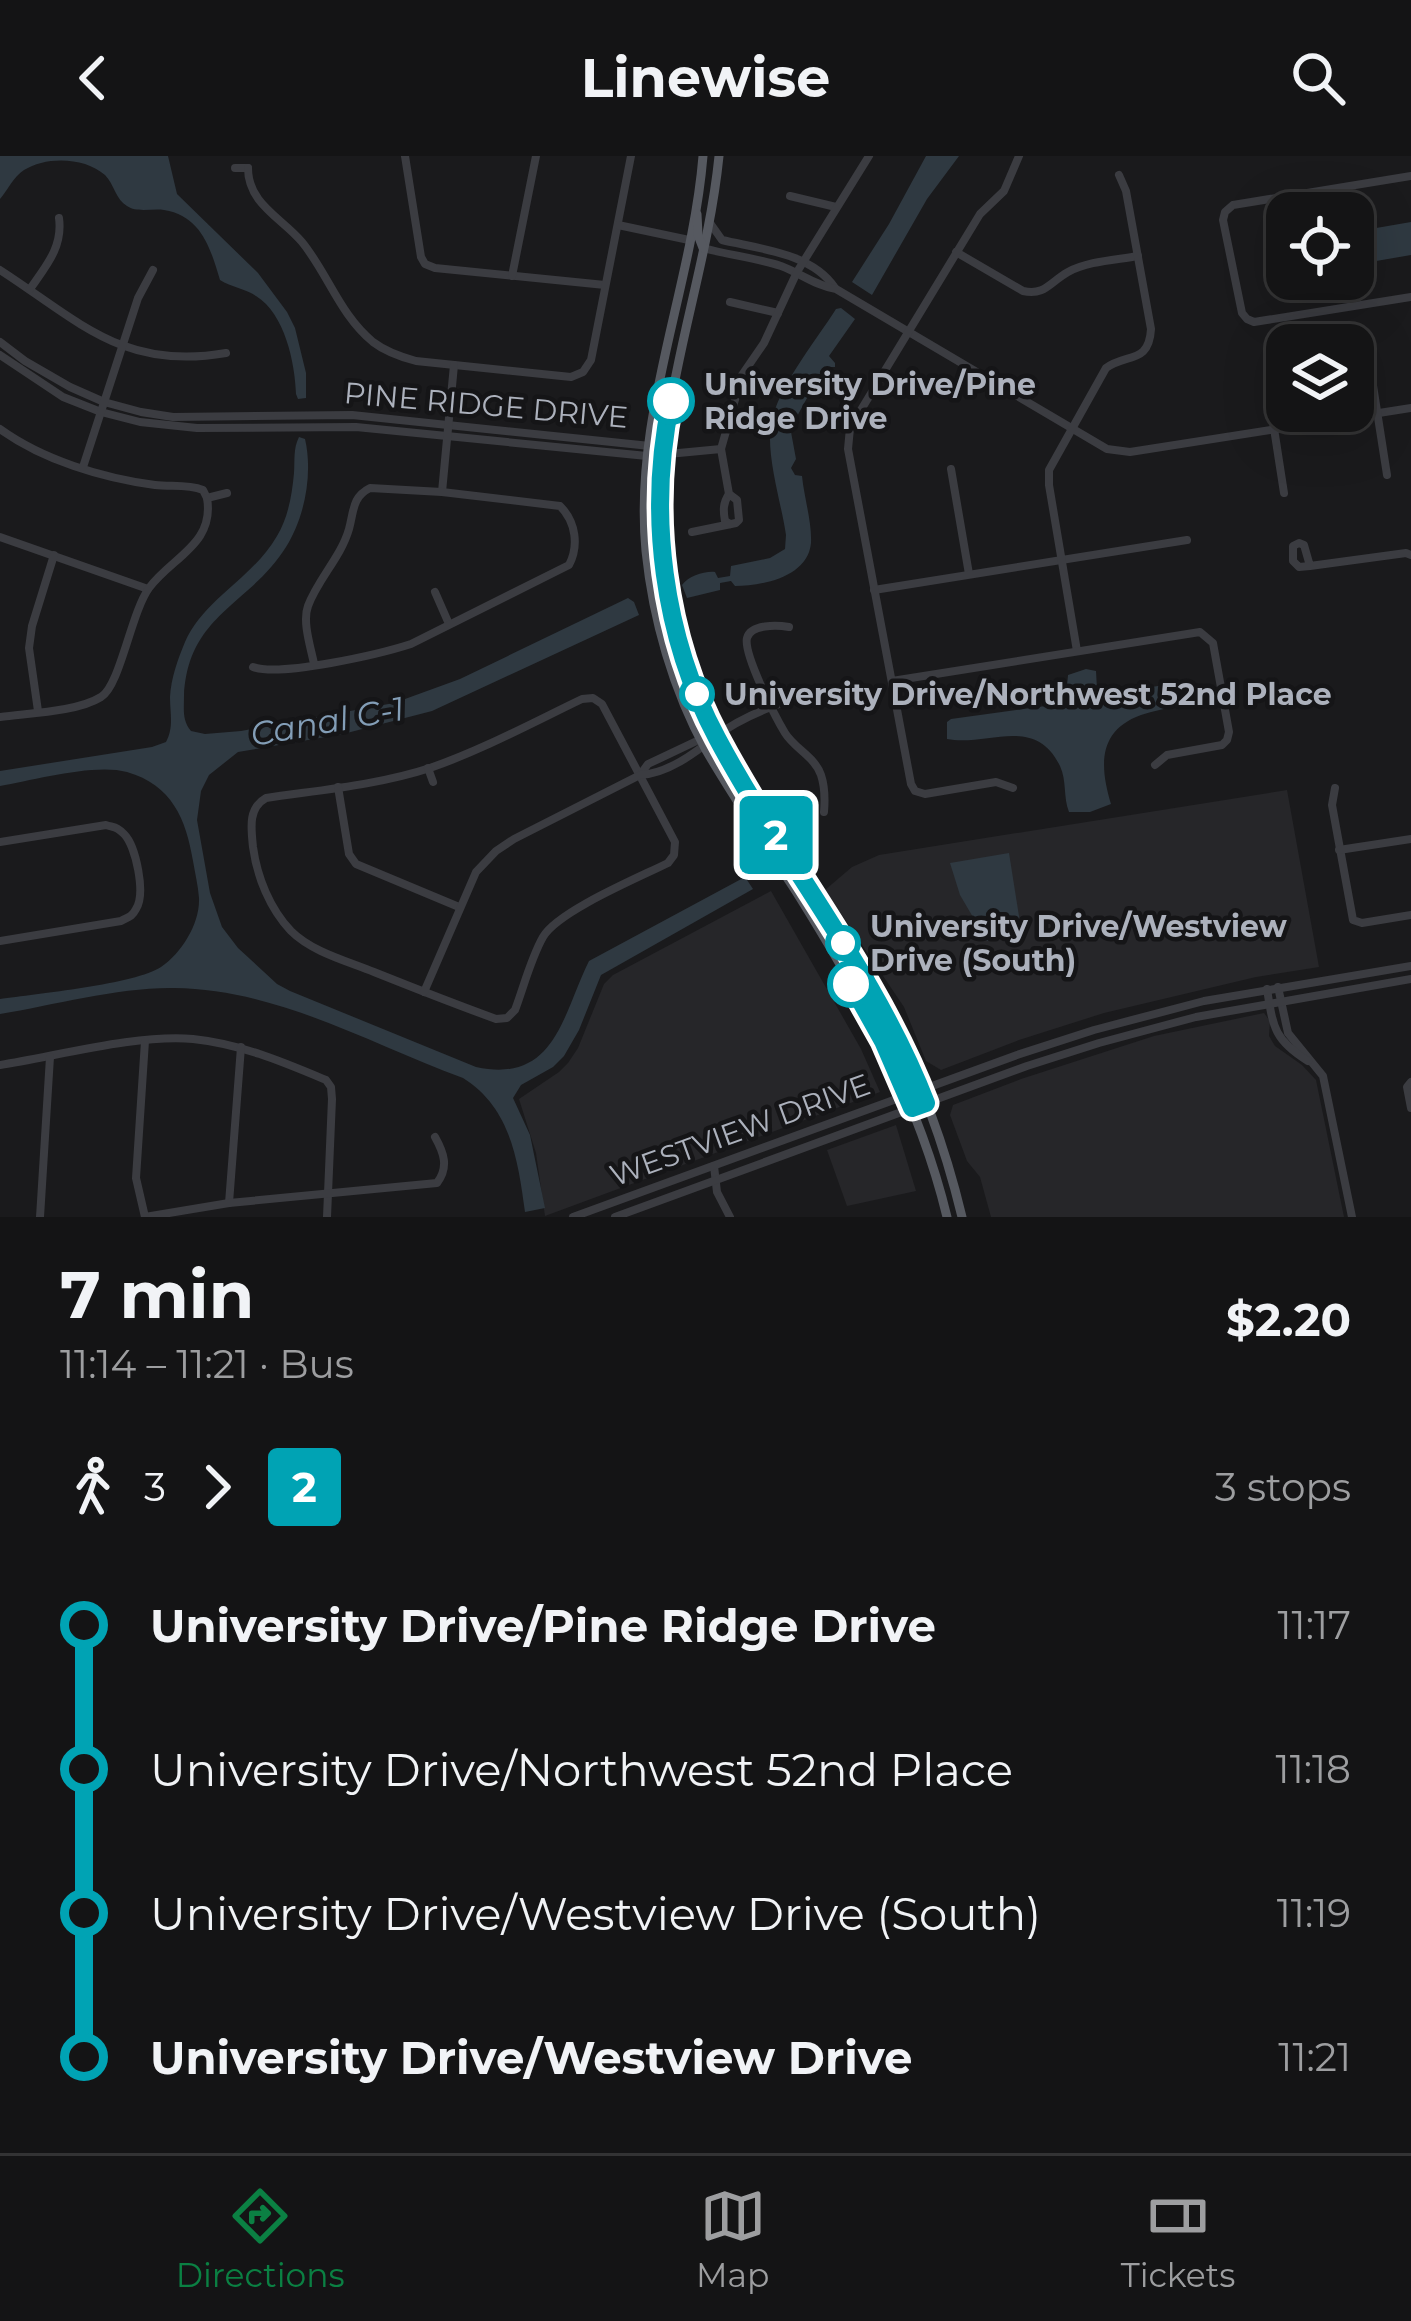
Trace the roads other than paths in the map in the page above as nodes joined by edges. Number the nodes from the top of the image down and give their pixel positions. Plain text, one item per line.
1 (405, 156) edge
2 (536, 156) edge
3 (631, 156) edge
4 (704, 156) edge
5 (718, 156) edge
6 (868, 156) edge
7 (1019, 156) edge
8 (235, 168) dead end
9 (1119, 175) dead end
10 (1411, 176) edge
11 (790, 196) dead end
12 (836, 207) junction
13 (695, 209) junction
14 (59, 218) dead end
15 (709, 220) junction
16 (618, 225) junction
17 (689, 240) junction
18 (703, 248) junction
19 (956, 252) junction
20 (1138, 256) junction
21 (803, 261) junction
22 (0, 270) edge
23 (153, 270) dead end
24 (796, 272) junction
25 (512, 276) junction
26 (605, 285) junction
27 (694, 287) junction
28 (30, 289) junction
29 (836, 289) junction
30 (1411, 297) edge
31 (730, 302) dead end
32 (778, 314) junction
33 (907, 332) junction
34 (0, 342) edge
35 (123, 346) junction
36 (226, 353) dead end
37 (0, 355) edge
38 (454, 365) junction
39 (1374, 393) edge
40 (102, 407) junction
41 (1411, 408) edge
42 (1374, 413) edge
43 (1377, 413) junction
44 (0, 429) edge
45 (447, 429) junction
46 (1071, 430) junction
47 (1266, 431) edge
48 (1274, 432) edge
49 (721, 448) junction
50 (647, 450) junction
51 (662, 452) junction
52 (82, 467) junction
53 (951, 469) dead end
54 (1387, 475) dead end
55 (442, 492) junction
56 (227, 493) dead end
57 (1284, 493) dead end
58 (207, 498) junction
59 (692, 532) dead end
60 (0, 537) edge
61 (1187, 540) dead end
62 (1411, 555) edge
63 (54, 556) junction
64 (1063, 560) junction
65 (1310, 566) dead end
66 (969, 574) junction
67 (148, 589) junction
68 (874, 590) junction
69 (435, 592) dead end
70 (449, 624) junction
71 (789, 627) dead end
72 (1077, 651) junction
73 (314, 664) junction
74 (253, 667) dead end
75 (892, 681) junction
76 (830, 696) dead end
77 (772, 708) junction
78 (38, 711) junction
79 (0, 717) edge
80 (716, 736) junction
81 (702, 743) junction
82 (1155, 765) dead end
83 (428, 769) junction
84 (640, 775) junction
85 (433, 782) dead end
86 (338, 787) junction
87 (1013, 788) dead end
88 (1335, 788) dead end
89 (824, 812) dead end
90 (1411, 838) edge
91 (0, 842) edge
92 (1339, 850) junction
93 (801, 901) junction
94 (459, 907) junction
95 (823, 910) junction
96 (1411, 915) edge
97 (0, 941) edge
98 (1411, 966) edge
99 (1411, 980) edge
100 (1272, 988) junction
101 (424, 992) junction
102 (1281, 1001) junction
103 (1269, 1003) junction
104 (145, 1041) junction
105 (241, 1047) junction
106 (50, 1057) junction
107 (0, 1065) edge
108 (1315, 1065) junction
109 (1411, 1082) edge
110 (921, 1090) junction
111 (907, 1095) junction
112 (926, 1103) junction
113 (912, 1108) junction
114 (1411, 1108) edge
115 (435, 1137) dead end
116 (709, 1168) junction
117 (714, 1181) junction
118 (326, 1195) junction
119 (229, 1203) junction
120 (40, 1217) edge
121 (145, 1217) edge
122 (327, 1217) edge
123 (573, 1217) edge
124 (615, 1217) edge
125 (730, 1217) edge
126 (947, 1217) edge
127 (962, 1217) edge
128 (1352, 1217) edge

1 - 25 street
2 - 25 street
3 - 16 street
4 - 13 main road
5 - 15 main road
6 - 12 street
7 - 19 street
8 - 38 street
9 - 20 street
10 - 30 street
11 - 12 street
12 - 21 street
13 - 17 main road
13 - 18 main road
14 - 28 street
15 - 18 main road
15 - 21 street
16 - 17 street
16 - 26 street
17 - 27 main road
17 - 50 main road
18 - 24 street
18 - 27 main road
19 - 20 street
19 - 33 street
20 - 46 street
21 - 24 street
21 - 29 street
22 - 28 street
23 - 35 street
24 - 29 street
24 - 32 street
25 - 26 street
26 - 38 street
27 - 51 main road
28 - 35 street
29 - 33 street
31 - 32 street
32 - 49 street
33 - 46 street
33 - 68 street
34 - 40 street, PINE RIDGE DRIVE
35 - 36 street
35 - 40 street
37 - 40 street, PINE RIDGE DRIVE
38 - 45 street
39 - 43 street
40 - 45 street, PINE RIDGE DRIVE
40 - 52 street
41 - 43 street
42 - 43 street
43 - 54 street
44 - 52 street
45 - 50 street, PINE RIDGE DRIVE
45 - 55 street
46 - 47 street
46 - 64 street
48 - 57 street
49 - 51 street
49 - 59 street
50 - 51 street, PINE RIDGE DRIVE
50 - 81 main road
51 - 80 main road
52 - 58 street
53 - 66 street
55 - 70 street
55 - 73 street
56 - 58 street
58 - 67 street
60 - 63 street
61 - 64 street
62 - 65 street
63 - 67 street
63 - 78 street
64 - 66 street
64 - 72 street
66 - 68 street
67 - 78 street
68 - 75 street
69 - 70 street
70 - 73 street
71 - 77 street
72 - 75 street
72 - 82 street
73 - 74 street
75 - 87 street
76 - 77 street
77 - 80 street
77 - 89 street
78 - 79 street
80 - 81 street
80 - 95 main road
81 - 84 street
81 - 93 main road
83 - 84 street
83 - 85 street
83 - 86 street
84 - 94 street
84 - 101 street
86 - 94 street
86 - 101 street
88 - 92 street
90 - 92 street
91 - 97 street
92 - 96 street
93 - 95 main road
93 - 111 main road
94 - 101 street
95 - 110 main road
98 - 100 street, WESTVIEW DRIVE
99 - 102 street, WESTVIEW DRIVE
100 - 102 street
100 - 103 street
100 - 110 street, WESTVIEW DRIVE
102 - 103 street, WESTVIEW DRIVE
102 - 108 street
103 - 108 street
103 - 112 street, WESTVIEW DRIVE
104 - 105 street
104 - 106 street
104 - 121 street
105 - 118 street
105 - 119 street
106 - 107 street
106 - 120 street
108 - 128 street
109 - 114 street
110 - 111 street, WESTVIEW DRIVE
110 - 112 main road
111 - 113 main road
111 - 116 street, WESTVIEW DRIVE
112 - 113 street, WESTVIEW DRIVE
112 - 127 main road
113 - 117 street, WESTVIEW DRIVE
113 - 126 main road
115 - 118 street
116 - 117 street
116 - 123 street, WESTVIEW DRIVE
117 - 124 street, WESTVIEW DRIVE
117 - 125 street
118 - 119 street
118 - 122 street
119 - 121 street

